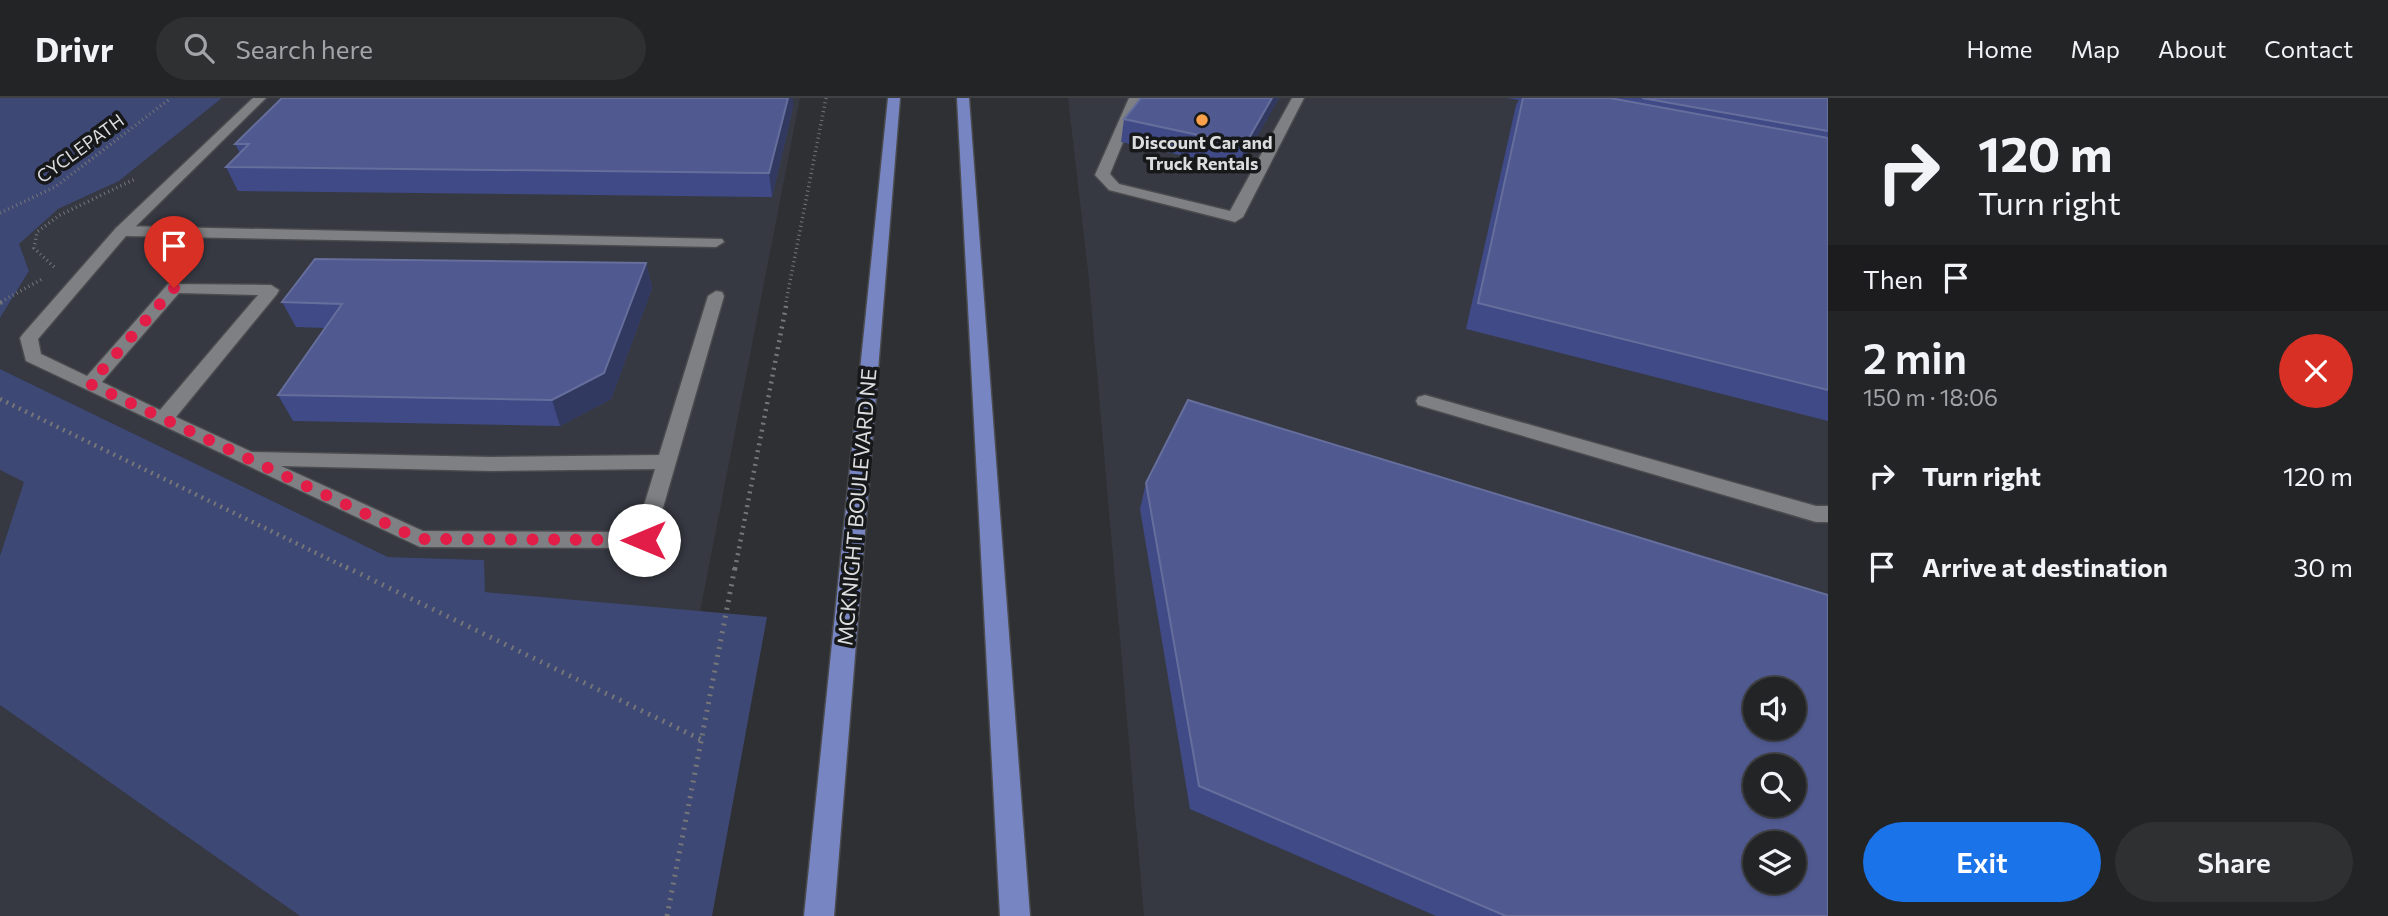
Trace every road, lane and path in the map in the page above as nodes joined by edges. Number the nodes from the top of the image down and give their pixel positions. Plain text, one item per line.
1 (171, 98) edge
2 (260, 98) edge
3 (825, 98) edge
4 (894, 98) edge
5 (963, 98) edge
6 (1135, 98) edge
7 (1298, 98) edge
8 (138, 177) dead end
9 (0, 213) edge
10 (122, 231) junction
11 (716, 242) dead end
12 (57, 270) dead end
13 (716, 296) dead end
14 (90, 384) junction
15 (0, 399) edge
16 (1424, 401) dead end
17 (163, 419) junction
18 (248, 458) junction
19 (667, 462) junction
20 (1828, 514) edge
21 (702, 740) junction
22 (667, 916) edge
23 (819, 916) edge
24 (1015, 916) edge

1 - 9 path, CYCLEPATH
2 - 10 street
3 - 21 path
4 - 23 main road, MCKNIGHT BOULEVARD NE
5 - 24 main road
6 - 7 street
8 - 12 path
10 - 11 street
10 - 14 street
13 - 19 street
14 - 17 street
14 - 17 street
15 - 21 path
16 - 20 street
17 - 18 street
18 - 19 street
18 - 19 street
21 - 22 path

